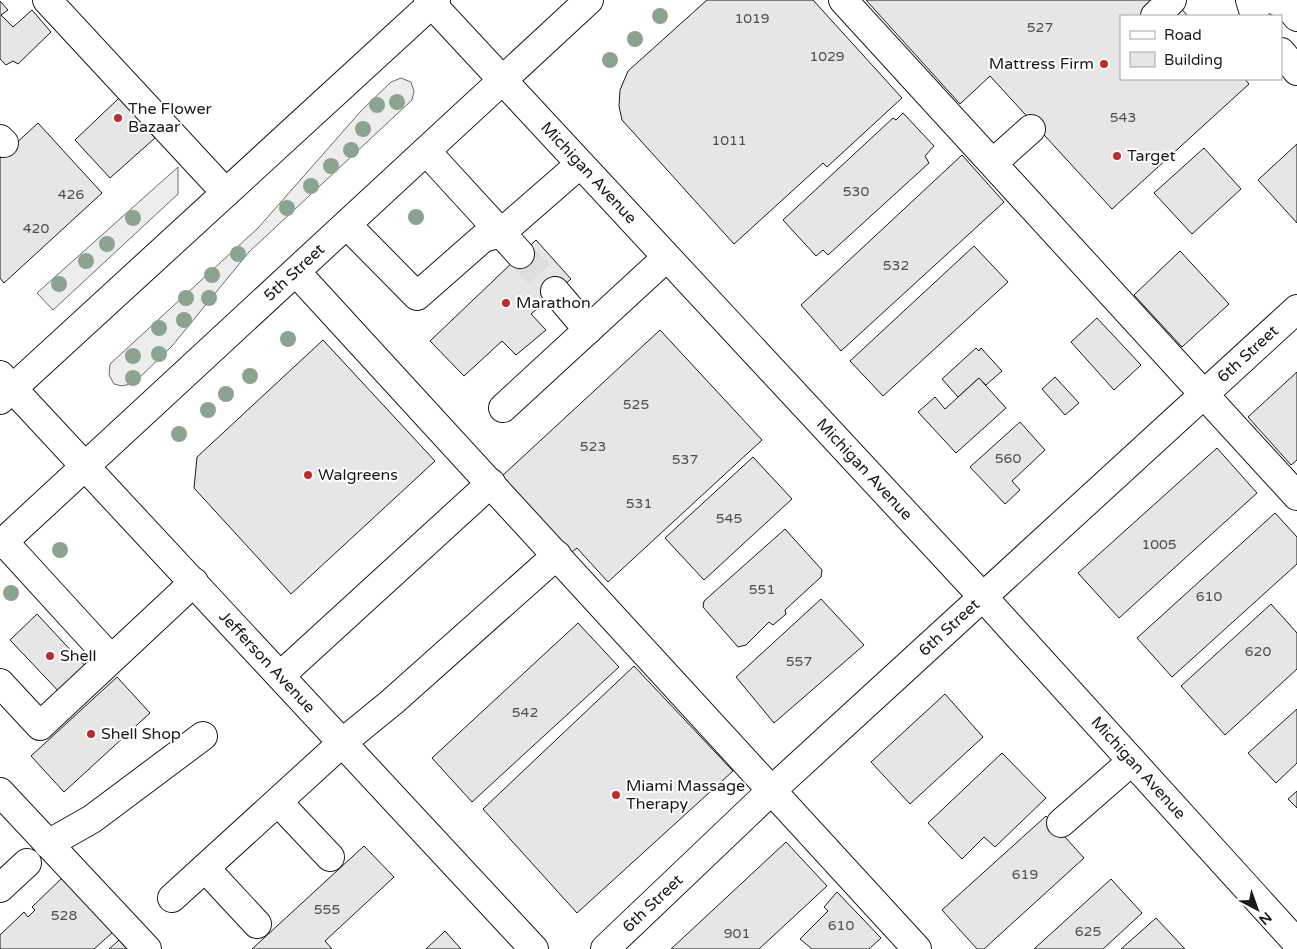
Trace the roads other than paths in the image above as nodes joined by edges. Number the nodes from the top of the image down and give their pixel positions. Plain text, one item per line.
1 (47, 0) edge
2 (589, 0) edge
3 (842, 0) edge
4 (1172, 0) edge
5 (1250, 0) edge
6 (1274, 0) edge
7 (432, 1) edge
8 (1156, 15) edge
9 (1255, 15) edge
10 (1297, 17) edge
11 (1282, 53) edge
12 (1297, 70) edge
13 (501, 81) junction
14 (1031, 129) dead end
15 (426, 151) junction
16 (993, 163) junction
17 (579, 165) junction
18 (226, 193) junction
19 (347, 225) junction
20 (500, 233) junction
21 (520, 254) tunnel mouth
22 (666, 258) junction
23 (296, 272) junction
24 (555, 291) tunnel mouth
25 (1297, 309) edge
26 (588, 330) junction
27 (4, 388) edge
28 (1203, 394) junction
29 (503, 408) dead end
30 (86, 467) junction
31 (491, 483) junction
32 (1297, 496) edge
33 (2, 544) edge
34 (556, 555) junction
35 (194, 582) junction
36 (983, 597) junction
37 (111, 659) junction
38 (281, 675) junction
39 (0, 683) edge
40 (203, 736) dead end
41 (343, 742) junction
42 (1132, 760) junction
43 (772, 790) junction
44 (0, 792) edge
45 (278, 802) junction
46 (1061, 823) dead end
47 (48, 844) junction
48 (330, 857) dead end
49 (27, 863) dead end
50 (206, 868) junction
51 (0, 888) edge
52 (172, 898) dead end
53 (257, 924) dead end
54 (1297, 943) edge
55 (147, 949) edge
56 (534, 949) edge
57 (605, 949) edge
58 (917, 949) edge

1 - 18 street
2 - 13 street, 5th Street
3 - 16 street
4 - 8 street
5 - 9 street
6 - 10 street
7 - 13 street, Michigan Avenue
7 - 18 street
11 - 12 street
13 - 15 street, 5th Street
13 - 17 street, Michigan Avenue
14 - 16 street
15 - 19 street, 5th Street
15 - 20 street
16 - 28 street
17 - 20 street
17 - 22 street, Michigan Avenue
18 - 27 street
19 - 20 street
19 - 23 street, 5th Street
20 - 21 street
22 - 26 street
22 - 36 street, Michigan Avenue
23 - 30 street, 5th Street
23 - 31 street
24 - 26 street
25 - 28 street, 6th Street
26 - 29 street
27 - 30 street, Jefferson Avenue
28 - 32 street
28 - 36 street, 6th Street
30 - 33 street, 5th Street
30 - 35 street, Jefferson Avenue
31 - 34 street
31 - 38 street
33 - 37 street
34 - 41 street
34 - 43 street
35 - 37 street
35 - 38 street, Jefferson Avenue
36 - 42 street, Michigan Avenue
36 - 43 street, 6th Street
37 - 39 street
38 - 41 street, Jefferson Avenue
40 - 47 street
41 - 45 street
41 - 56 street, Jefferson Avenue
42 - 46 street
42 - 54 street, Michigan Avenue
43 - 57 street, 6th Street
43 - 58 street
44 - 47 street
45 - 48 street
45 - 50 street
47 - 55 street
49 - 51 street
50 - 52 street
50 - 53 street

